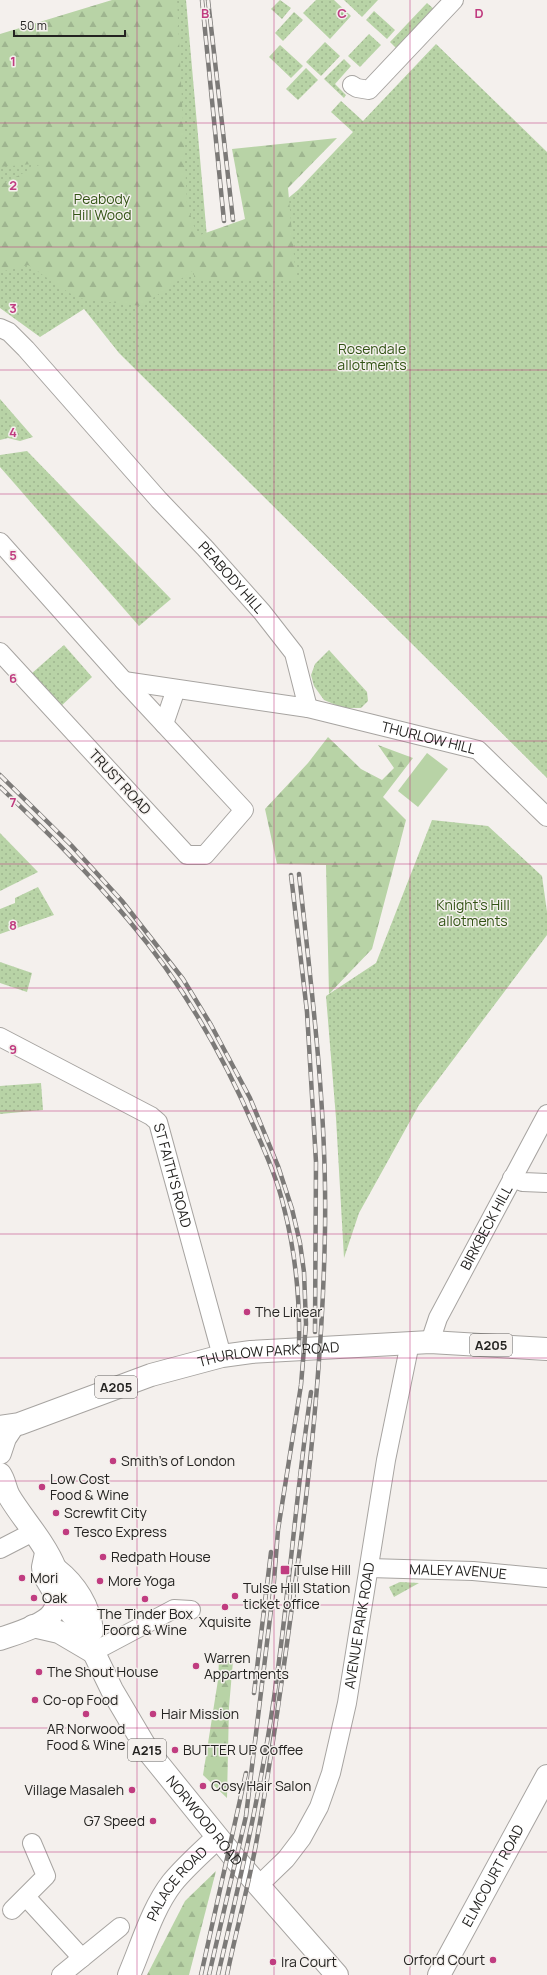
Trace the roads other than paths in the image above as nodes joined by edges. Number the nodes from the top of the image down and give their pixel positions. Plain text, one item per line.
1 (454, 0) edge
2 (352, 85) dead end
3 (0, 328) edge
4 (0, 542) edge
5 (0, 652) edge
6 (124, 681) junction
7 (176, 689) junction
8 (308, 708) junction
9 (164, 724) junction
10 (547, 817) edge
11 (0, 1037) edge
12 (547, 1114) edge
13 (512, 1178) junction
14 (547, 1183) edge
15 (420, 1342) junction
16 (547, 1349) edge
17 (222, 1356) junction
18 (7, 1426) edge
19 (0, 1453) edge
20 (0, 1474) edge
21 (4, 1494) edge
22 (33, 1532) junction
23 (0, 1549) edge
24 (52, 1561) junction
25 (369, 1568) junction
26 (547, 1578) edge
27 (59, 1598) junction
28 (191, 1610) dead end
29 (33, 1626) junction
30 (0, 1639) edge
31 (93, 1652) junction
32 (547, 1776) edge
33 (217, 1838) junction
34 (32, 1843) dead end
35 (258, 1886) junction
36 (26, 1897) junction
37 (12, 1910) dead end
38 (120, 1927) dead end
39 (82, 1958) junction
40 (61, 1975) edge
41 (129, 1975) edge
42 (337, 1975) edge
43 (439, 1975) edge

1 - 2 street
3 - 8 street, PEABODY HILL
4 - 6 street
5 - 9 street, TRUST ROAD
6 - 7 street
6 - 9 street
7 - 8 street
7 - 9 street
8 - 10 street, THURLOW HILL
11 - 17 street, ST FAITH'S ROAD
12 - 13 street, BIRKBECK HILL
13 - 14 street
13 - 15 street, BIRKBECK HILL
15 - 16 main road, THURLOW PARK ROAD / A205
15 - 17 main road, THURLOW PARK ROAD / A205
15 - 25 street, AVENUE PARK ROAD
17 - 18 main road, THURLOW PARK ROAD / A205
18 - 19 main road
20 - 21 main road, NORWOOD ROAD
21 - 22 main road, NORWOOD ROAD
22 - 23 street
22 - 24 main road, NORWOOD ROAD
24 - 27 main road, NORWOOD ROAD
24 - 31 main road, NORWOOD ROAD / A215
25 - 26 street, MALEY AVENUE
25 - 35 street, AVENUE PARK ROAD
27 - 29 main road
27 - 31 main road
28 - 31 street
29 - 30 main road
29 - 31 main road
31 - 33 main road, NORWOOD ROAD / A215
32 - 43 main road, ELMCOURT ROAD
33 - 35 main road, NORWOOD ROAD / A215
33 - 41 main road, PALACE ROAD
34 - 36 street
35 - 42 main road, NORWOOD ROAD / A215
36 - 37 street
36 - 39 street
38 - 39 street
39 - 40 street

